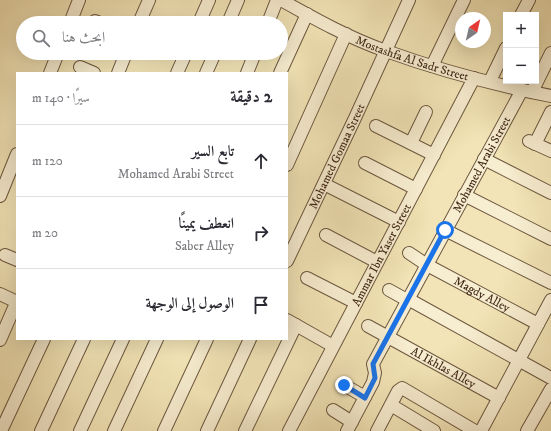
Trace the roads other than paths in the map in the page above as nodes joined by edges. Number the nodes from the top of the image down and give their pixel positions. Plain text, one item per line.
1 (79, 0) edge
2 (149, 0) edge
3 (209, 0) edge
4 (238, 0) edge
5 (277, 0) edge
6 (281, 0) edge
7 (409, 0) edge
8 (464, 0) edge
9 (528, 0) edge
10 (523, 12) edge
11 (307, 14) junction
12 (73, 16) edge
13 (142, 16) edge
14 (202, 16) edge
15 (231, 16) edge
16 (271, 16) edge
17 (346, 34) junction
18 (385, 50) junction
19 (551, 53) edge
20 (503, 54) edge
21 (288, 56) edge
22 (55, 60) edge
23 (123, 60) edge
24 (183, 60) edge
25 (212, 60) edge
26 (252, 60) edge
27 (286, 60) edge
28 (432, 66) junction
29 (80, 67) dead end
30 (50, 72) edge
31 (92, 72) edge
32 (118, 72) edge
33 (177, 72) edge
34 (206, 72) edge
35 (247, 72) edge
36 (280, 72) edge
37 (474, 78) junction
38 (490, 81) junction
39 (527, 91) junction
40 (551, 96) edge
41 (426, 112) dead end
42 (551, 112) edge
43 (376, 126) dead end
44 (411, 143) junction
45 (551, 151) edge
46 (16, 156) edge
47 (434, 156) junction
48 (484, 160) junction
49 (288, 163) edge
50 (366, 163) dead end
51 (324, 184) junction
52 (416, 189) junction
53 (551, 193) edge
54 (464, 195) junction
55 (0, 196) edge
56 (399, 222) junction
57 (445, 230) junction
58 (326, 235) dead end
59 (551, 239) edge
60 (409, 253) dead end
61 (5, 255) dead end
62 (288, 259) edge
63 (16, 260) edge
64 (377, 262) junction
65 (427, 265) junction
66 (307, 278) dead end
67 (551, 283) edge
68 (389, 290) dead end
69 (0, 294) edge
70 (408, 300) junction
71 (551, 300) edge
72 (16, 302) edge
73 (16, 303) edge
74 (356, 303) junction
75 (4, 319) edge
76 (292, 322) edge
77 (538, 324) junction
78 (368, 326) dead end
79 (288, 331) edge
80 (387, 337) junction
81 (0, 340) edge
82 (44, 340) edge
83 (84, 340) edge
84 (123, 340) edge
85 (157, 340) edge
86 (207, 340) edge
87 (250, 340) edge
88 (284, 340) edge
89 (333, 346) junction
90 (518, 360) junction
91 (551, 378) edge
92 (344, 385) dead end
93 (551, 389) edge
94 (365, 398) junction
95 (499, 398) junction
96 (391, 405) junction
97 (332, 410) dead end
98 (350, 426) edge
99 (430, 429) edge
100 (2, 431) edge
101 (41, 431) edge
102 (80, 431) edge
103 (114, 431) edge
104 (164, 431) edge
105 (207, 431) edge
106 (245, 431) edge
107 (289, 431) edge
108 (376, 431) edge
109 (475, 431) edge
110 (481, 431) edge
111 (528, 431) edge

1 - 12 street
2 - 13 street
3 - 14 street
4 - 15 street
5 - 16 street
6 - 11 street, Mostashfa Al Sadr Street
7 - 18 street, Mohamed Gomaa Street
8 - 28 street
9 - 10 street
11 - 17 street, Mostashfa Al Sadr Street
11 - 21 street
17 - 18 street, Mostashfa Al Sadr Street
17 - 49 street
18 - 28 street, Mostashfa Al Sadr Street
18 - 51 street, Mohamed Gomaa Street
19 - 39 street, Mohamed Arabi Street
20 - 38 street
22 - 30 street
23 - 32 street
24 - 33 street
25 - 34 street
26 - 35 street
27 - 36 street
28 - 37 street, Mostashfa Al Sadr Street
29 - 31 street
37 - 38 street, Mostashfa Al Sadr Street
37 - 47 street, Ammar Ibn Yaser Street
38 - 39 street, Mostashfa Al Sadr Street
39 - 40 street, Mostashfa Al Sadr Street
39 - 48 street, Mohamed Arabi Street
41 - 44 street
42 - 45 street
43 - 44 street
44 - 47 street
46 - 55 street
47 - 52 street, Ammar Ibn Yaser Street
48 - 53 street
48 - 54 street, Mohamed Arabi Street
50 - 52 street
51 - 56 street
51 - 62 street, Mohamed Gomaa Street
52 - 56 street, Ammar Ibn Yaser Street
54 - 57 street, Mohamed Arabi Street
54 - 59 street
56 - 64 street, Ammar Ibn Yaser Street
57 - 65 street, Mohamed Arabi Street
57 - 67 street
58 - 64 street
60 - 65 street, Magdy Alley
61 - 63 street
64 - 74 street, Ammar Ibn Yaser Street
65 - 70 street, Mohamed Arabi Street
65 - 77 street, Magdy Alley
66 - 74 street
68 - 70 street
69 - 72 street
70 - 80 street, Mohamed Arabi Street
70 - 90 street
71 - 77 street
73 - 75 street
74 - 89 street, Ammar Ibn Yaser Street
75 - 81 street
76 - 79 street
76 - 89 street
77 - 90 street
78 - 80 street, Al Ikhlas Alley
80 - 94 street, Mohamed Arabi Street
80 - 95 street, Al Ikhlas Alley
82 - 100 street
83 - 101 street
84 - 102 street
85 - 103 street
86 - 104 street
87 - 105 street
88 - 106 street
89 - 107 street, Ammar Ibn Yaser Street
90 - 91 street
90 - 95 street
92 - 94 street
93 - 111 street
94 - 98 street, Mohamed Arabi Street
95 - 110 street
96 - 99 street
96 - 108 street
96 - 109 street
97 - 98 street

